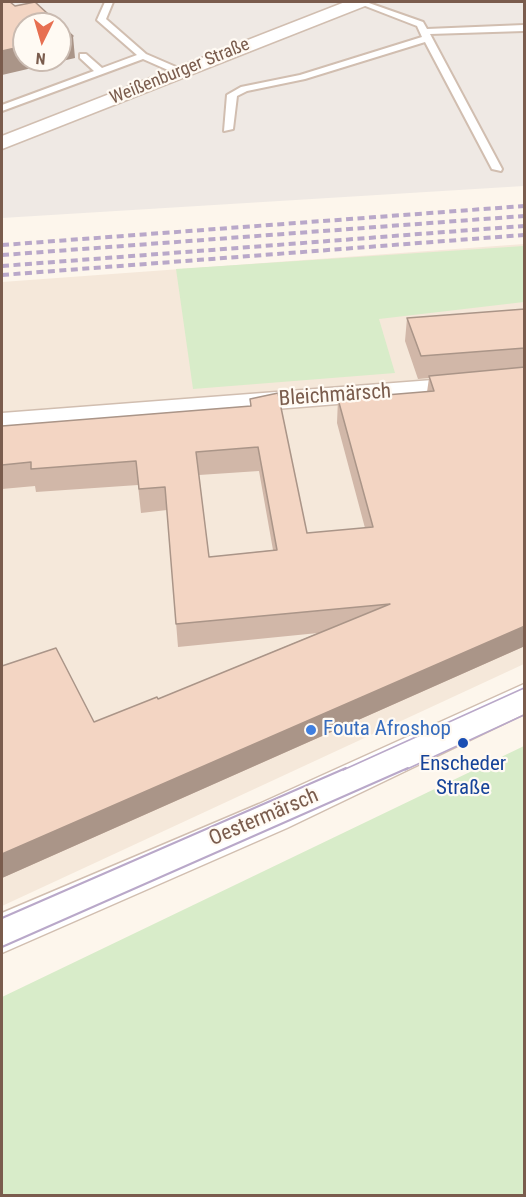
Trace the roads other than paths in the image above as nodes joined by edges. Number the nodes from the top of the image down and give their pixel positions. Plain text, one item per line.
1 (109, 2) edge
2 (359, 2) edge
3 (525, 28) edge
4 (426, 35) junction
5 (83, 56) dead end
6 (143, 56) junction
7 (101, 72) junction
8 (180, 72) junction
9 (74, 81) junction
10 (2, 98) edge
11 (2, 108) edge
12 (228, 129) dead end
13 (2, 143) edge
14 (497, 169) dead end
15 (525, 381) edge
16 (2, 422) edge
17 (525, 698) edge
18 (2, 933) edge

1 - 6 lane
2 - 4 lane
2 - 8 street, Weißenburger Straße
3 - 4 lane
4 - 12 lane
4 - 14 lane
5 - 7 lane
6 - 7 lane
6 - 8 lane
7 - 9 lane
8 - 13 street, Weißenburger Straße
9 - 10 lane
9 - 11 lane
15 - 16 street, Bleichmärsch
17 - 18 street, Oestermärsch

